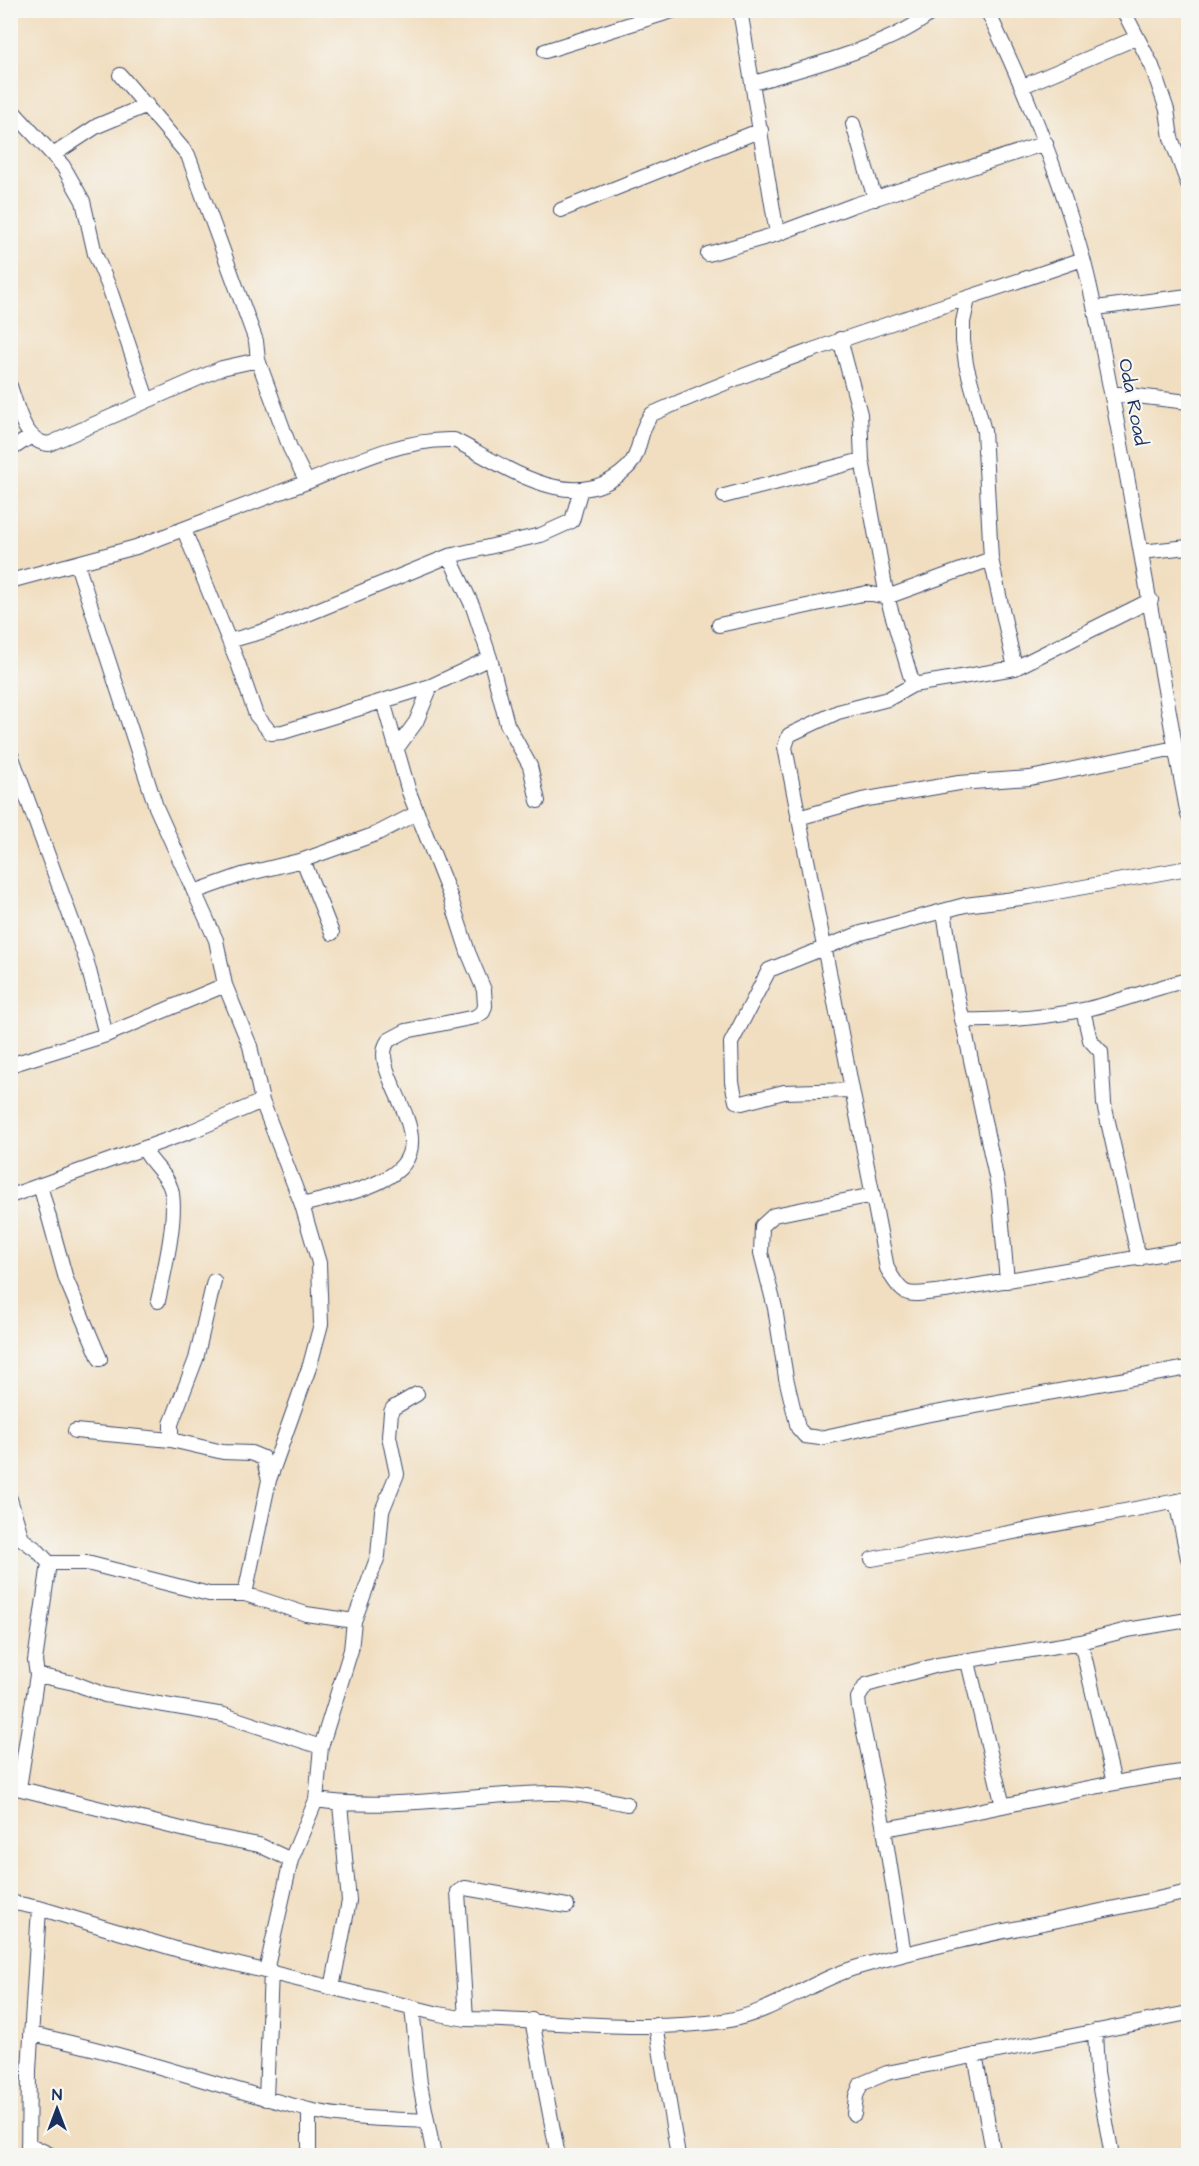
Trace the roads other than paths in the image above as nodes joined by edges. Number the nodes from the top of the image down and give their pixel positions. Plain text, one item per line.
1 (675, 10) edge
2 (740, 10) edge
3 (934, 10) edge
4 (987, 10) edge
5 (1123, 10) edge
6 (1136, 38) junction
7 (545, 51) dead end
8 (120, 75) dead end
9 (753, 83) junction
10 (1023, 86) junction
11 (147, 105) junction
12 (10, 108) edge
13 (853, 124) dead end
14 (761, 130) junction
15 (1046, 143) junction
16 (53, 155) junction
17 (1188, 184) edge
18 (875, 199) junction
19 (561, 210) dead end
20 (777, 234) junction
21 (708, 254) dead end
22 (1083, 259) junction
23 (1188, 296) edge
24 (968, 299) junction
25 (1096, 308) junction
26 (840, 339) junction
27 (258, 360) junction
28 (10, 386) edge
29 (1111, 393) junction
30 (147, 399) junction
31 (1188, 402) edge
32 (30, 437) junction
33 (10, 450) edge
34 (862, 460) junction
35 (307, 482) junction
36 (580, 492) junction
37 (724, 496) dead end
38 (184, 530) junction
39 (1188, 547) edge
40 (1141, 552) junction
41 (449, 556) junction
42 (991, 559) junction
43 (77, 564) junction
44 (10, 581) edge
45 (887, 597) junction
46 (1151, 600) junction
47 (718, 625) dead end
48 (229, 641) junction
49 (490, 658) junction
50 (1015, 668) junction
51 (913, 685) junction
52 (431, 686) junction
53 (383, 701) junction
54 (397, 748) junction
55 (1175, 748) junction
56 (10, 752) edge
57 (538, 801) dead end
58 (417, 813) junction
59 (1188, 815) edge
60 (798, 818) junction
61 (303, 860) junction
62 (1188, 868) edge
63 (194, 892) junction
64 (944, 911) junction
65 (332, 933) dead end
66 (823, 950) junction
67 (1188, 980) edge
68 (225, 986) junction
69 (1083, 1010) junction
70 (962, 1020) junction
71 (106, 1035) junction
72 (10, 1065) edge
73 (852, 1090) junction
74 (262, 1101) junction
75 (150, 1146) junction
76 (40, 1185) junction
77 (873, 1195) junction
78 (10, 1196) edge
79 (302, 1205) junction
80 (1188, 1249) edge
81 (1139, 1259) junction
82 (214, 1281) dead end
83 (1007, 1281) junction
84 (158, 1301) dead end
85 (100, 1359) dead end
86 (1188, 1368) edge
87 (417, 1394) dead end
88 (75, 1431) dead end
89 (171, 1440) junction
90 (269, 1480) junction
91 (10, 1499) edge
92 (1182, 1500) edge
93 (1188, 1558) edge
94 (872, 1559) dead end
95 (49, 1563) junction
96 (245, 1594) junction
97 (1188, 1620) edge
98 (354, 1621) junction
99 (1081, 1642) junction
100 (968, 1662) junction
101 (37, 1674) junction
102 (321, 1747) junction
103 (1188, 1771) edge
104 (1114, 1783) junction
105 (15, 1787) edge
106 (316, 1800) junction
107 (340, 1804) junction
108 (627, 1804) dead end
109 (1003, 1806) junction
110 (884, 1829) junction
111 (291, 1860) junction
112 (1188, 1892) edge
113 (10, 1902) edge
114 (567, 1906) dead end
115 (39, 1908) junction
116 (904, 1954) junction
117 (269, 1971) junction
118 (332, 1988) junction
119 (412, 2007) junction
120 (1188, 2013) edge
121 (466, 2019) junction
122 (532, 2020) junction
123 (656, 2025) junction
124 (1095, 2031) junction
125 (31, 2034) junction
126 (975, 2055) junction
127 (266, 2099) junction
128 (309, 2110) junction
129 (854, 2114) dead end
130 (427, 2121) junction
131 (28, 2150) edge
132 (53, 2156) edge
133 (309, 2156) edge
134 (434, 2156) edge
135 (558, 2156) edge
136 (678, 2156) edge
137 (994, 2156) edge
138 (1112, 2156) edge

1 - 7 street
2 - 9 street
3 - 9 street
4 - 10 street, Oda Road
5 - 6 street
6 - 10 street
6 - 17 street
8 - 11 street
9 - 14 street
10 - 15 street, Oda Road
11 - 16 street
11 - 27 street
12 - 16 street
13 - 18 street
14 - 19 street
14 - 20 street
15 - 18 street
15 - 22 street, Oda Road
16 - 30 street
18 - 20 street
20 - 21 street
22 - 24 street
22 - 25 street, Oda Road
23 - 25 street
24 - 26 street
24 - 42 street
25 - 29 street, Oda Road
26 - 34 street
26 - 36 street
27 - 30 street
27 - 35 street
28 - 32 street
29 - 31 street
29 - 40 street, Oda Road
30 - 32 street
32 - 33 street
34 - 37 street
34 - 45 street
35 - 36 street
35 - 38 street
36 - 41 street
38 - 43 street
38 - 48 street
39 - 40 street
40 - 46 street, Oda Road
41 - 48 street
41 - 49 street
42 - 45 street
42 - 50 street
43 - 44 street
43 - 63 street
45 - 47 street
45 - 51 street
46 - 50 street
46 - 55 street, Oda Road
48 - 53 street
49 - 52 street
49 - 57 street
50 - 51 street
51 - 60 street
52 - 53 street
52 - 54 street
53 - 54 street
54 - 58 street
55 - 59 street, Oda Road
55 - 60 street
56 - 71 street
58 - 61 street
58 - 79 street
60 - 66 street
61 - 63 street
61 - 65 street
62 - 64 street
63 - 68 street
64 - 66 street
64 - 70 street
66 - 73 street
66 - 73 street
67 - 69 street
68 - 71 street
68 - 74 street
69 - 70 street
69 - 81 street
70 - 83 street
71 - 72 street
73 - 77 street
74 - 75 street
74 - 79 street
75 - 76 street
75 - 84 street
76 - 78 street
76 - 85 street
77 - 83 street
77 - 86 street
79 - 90 street
80 - 81 street
81 - 83 street
82 - 89 street
87 - 98 street
88 - 89 street
89 - 90 street
90 - 96 street
91 - 95 street
92 - 93 street
92 - 94 street
95 - 96 street
95 - 101 street
96 - 98 street
97 - 99 street
98 - 102 street
99 - 100 street
99 - 104 street
100 - 109 street
100 - 110 street
101 - 102 street
101 - 105 street
102 - 106 street
103 - 104 street
104 - 109 street
105 - 111 street
106 - 107 street
106 - 111 street
107 - 108 street
107 - 118 street
109 - 110 street
110 - 116 street
111 - 117 street
112 - 116 street
113 - 115 street
114 - 121 street
115 - 117 street
115 - 125 street
116 - 123 street
117 - 118 street
117 - 127 street
118 - 119 street
119 - 121 street
119 - 130 street
120 - 124 street
121 - 122 street
122 - 123 street
122 - 135 street
123 - 136 street
124 - 126 street
124 - 138 street
125 - 127 street
125 - 131 street
126 - 129 street
126 - 137 street
127 - 128 street
128 - 130 street
128 - 133 street
130 - 134 street
131 - 132 street

